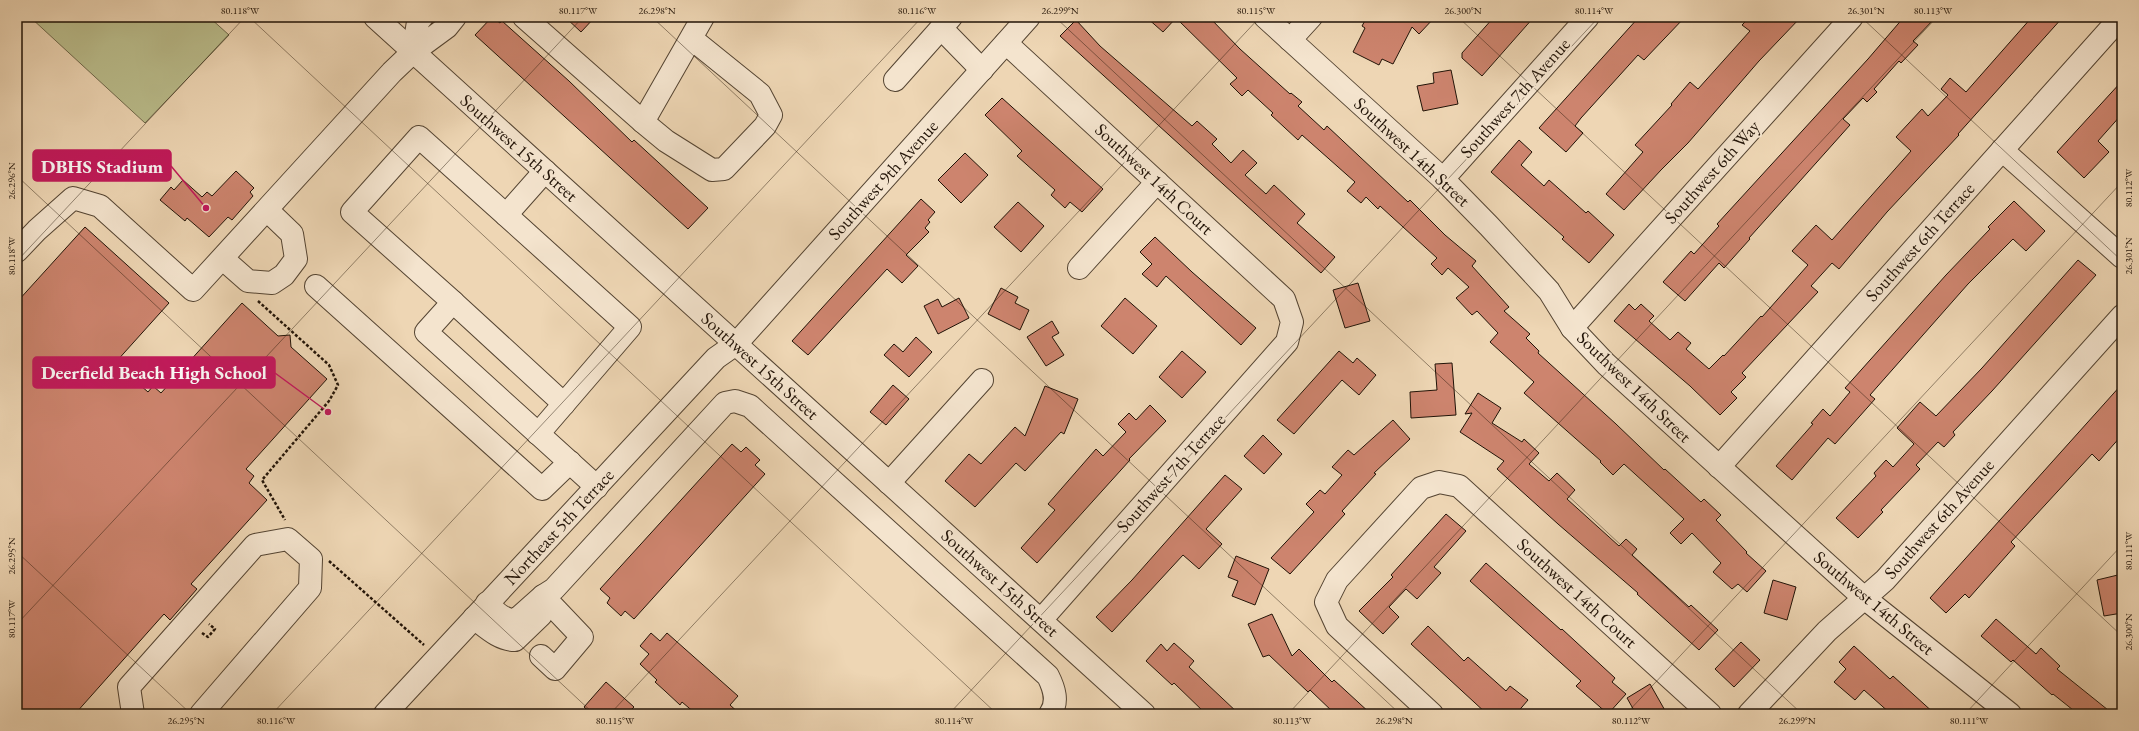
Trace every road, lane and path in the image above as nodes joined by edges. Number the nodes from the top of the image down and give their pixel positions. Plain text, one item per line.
1 (375, 17) edge
2 (422, 17) edge
3 (455, 17) edge
4 (524, 17) edge
5 (703, 17) edge
6 (1030, 17) edge
7 (1265, 17) edge
8 (1311, 17) edge
9 (1588, 17) edge
10 (1852, 17) edge
11 (2121, 17) edge
12 (947, 22) edge
13 (692, 40) junction
14 (1290, 40) junction
15 (413, 52) junction
16 (993, 57) junction
17 (895, 80) dead end
18 (643, 122) junction
19 (2002, 150) junction
20 (545, 171) junction
21 (1442, 178) junction
22 (1157, 182) junction
23 (267, 210) junction
24 (506, 215) junction
25 (17, 251) edge
26 (2122, 257) edge
27 (223, 259) junction
28 (1079, 268) dead end
29 (316, 286) dead end
30 (252, 296) dead end
31 (453, 302) junction
32 (2122, 316) edge
33 (1292, 322) joint
34 (1572, 328) junction
35 (736, 344) junction
36 (982, 380) dead end
37 (564, 404) junction
38 (538, 434) junction
39 (570, 462) junction
40 (1718, 467) junction
41 (889, 483) junction
42 (597, 486) junction
43 (286, 521) dead end
44 (324, 556) dead end
45 (1864, 597) junction
46 (547, 600) junction
47 (481, 610) junction
48 (1041, 620) junction
49 (426, 647) dead end
50 (541, 656) dead end
51 (133, 714) edge
52 (201, 714) edge
53 (385, 714) edge
54 (1050, 714) edge
55 (1144, 714) edge
56 (1432, 714) edge
57 (1710, 714) edge
58 (1748, 714) edge
59 (2010, 714) edge

1 - 15 street, Southwest 15th Street
2 - 15 street
3 - 15 street
4 - 18 street
5 - 13 street
6 - 16 street, Southwest 9th Avenue
7 - 14 street, Southwest 14th Street
8 - 14 street
9 - 21 street, Southwest 7th Avenue
10 - 34 street, Southwest 6th Way
11 - 19 street, Southwest 6th Terrace
12 - 16 street, Southwest 14th Court
12 - 17 street
13 - 18 street
13 - 18 street
14 - 21 street, Southwest 14th Street
15 - 20 street, Southwest 15th Street
15 - 23 street
16 - 22 street, Southwest 14th Court
16 - 35 street, Southwest 9th Avenue
19 - 26 street
19 - 40 street, Southwest 6th Terrace
20 - 24 street
20 - 35 street, Southwest 15th Street
21 - 34 street, Southwest 14th Street
22 - 28 street
22 - 33 street, Southwest 14th Court
23 - 27 street
23 - 27 street
24 - 31 street
24 - 37 street
25 - 27 street
29 - 39 street
30 - 43 path
31 - 37 street
31 - 38 street
32 - 45 street, Southwest 6th Avenue
33 - 48 street, Southwest 7th Terrace
34 - 40 street, Southwest 14th Street
35 - 41 street, Southwest 15th Street
35 - 42 street, Northeast 5th Terrace
36 - 41 street
37 - 38 street
38 - 39 street
39 - 42 street
40 - 45 street, Southwest 14th Street
41 - 48 street, Southwest 15th Street
42 - 47 street, Northeast 5th Terrace
44 - 49 path
45 - 58 street, Southwest 6th Avenue
45 - 59 street, Southwest 14th Street
46 - 47 street
46 - 50 street
46 - 54 street
47 - 53 street, Northeast 5th Terrace
48 - 55 street, Southwest 15th Street
51 - 52 street
56 - 57 street, Southwest 14th Court

